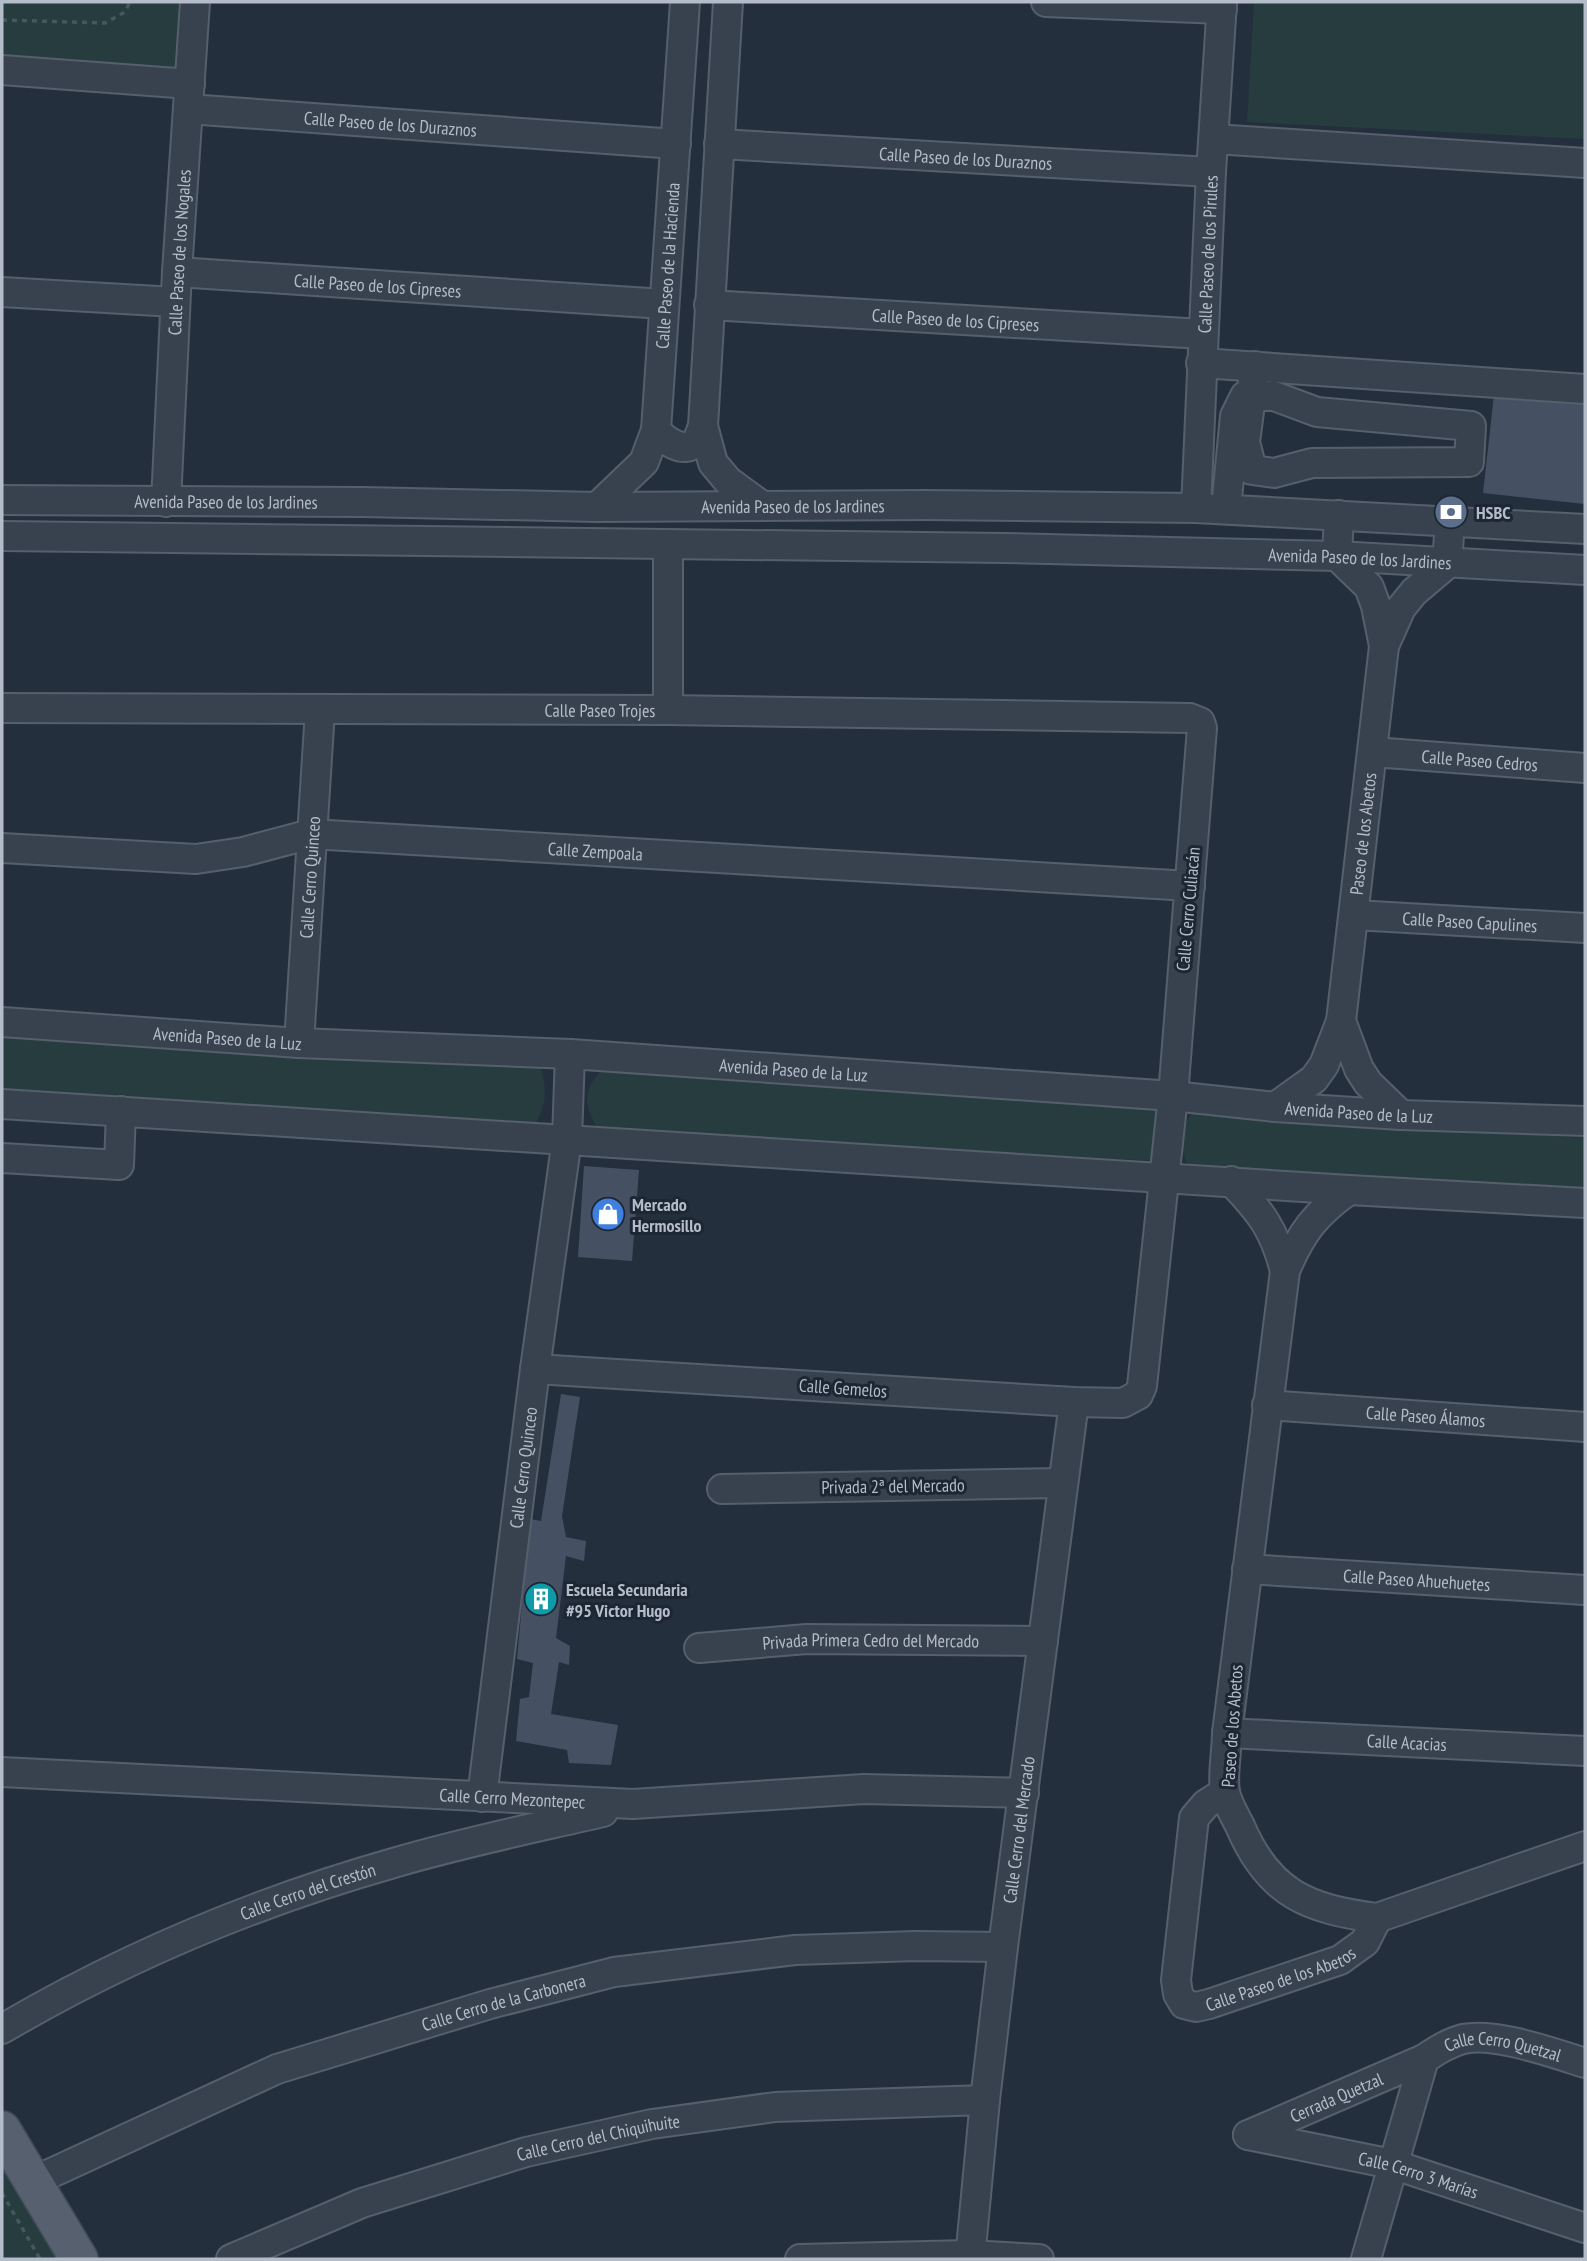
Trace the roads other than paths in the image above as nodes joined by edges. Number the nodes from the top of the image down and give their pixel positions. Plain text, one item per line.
1 (195, 2) edge
2 (685, 2) edge
3 (728, 2) edge
4 (1046, 2) edge
5 (1222, 6) edge
6 (2, 70) edge
7 (189, 97) junction
8 (678, 105) junction
9 (722, 108) junction
10 (1214, 139) junction
11 (676, 144) junction
12 (719, 144) junction
13 (1585, 163) edge
14 (1211, 172) junction
15 (177, 272) junction
16 (2, 292) edge
17 (176, 302) junction
18 (664, 303) junction
19 (709, 305) junction
20 (1203, 334) junction
21 (1201, 363) junction
22 (1255, 366) junction
23 (1585, 389) edge
24 (703, 426) junction
25 (656, 430) junction
26 (2, 500) edge
27 (166, 502) junction
28 (363, 502) junction
29 (450, 505) junction
30 (761, 505) junction
31 (926, 505) junction
32 (1006, 506) junction
33 (597, 507) junction
34 (1196, 508) junction
35 (1226, 509) junction
36 (1339, 515) junction
37 (1450, 521) junction
38 (1585, 529) edge
39 (2, 536) edge
40 (362, 539) junction
41 (448, 541) junction
42 (668, 545) junction
43 (925, 546) junction
44 (1003, 548) junction
45 (1336, 556) junction
46 (1447, 564) junction
47 (1585, 570) edge
48 (1384, 646) junction
49 (2, 708) edge
50 (668, 709) junction
51 (320, 710) junction
52 (1199, 722) joint
53 (1373, 752) junction
54 (1585, 768) edge
55 (311, 834) junction
56 (2, 848) edge
57 (1190, 886) junction
58 (1354, 915) junction
59 (1585, 928) edge
60 (1341, 1021) junction
61 (2, 1022) edge
62 (299, 1043) junction
63 (570, 1054) junction
64 (1173, 1096) junction
65 (2, 1104) edge
66 (1275, 1107) junction
67 (121, 1111) junction
68 (1401, 1115) junction
69 (1585, 1121) edge
70 (567, 1139) junction
71 (2, 1158) edge
72 (1165, 1178) junction
73 (1231, 1181) junction
74 (1349, 1190) junction
75 (1585, 1203) edge
76 (1285, 1271) junction
77 (535, 1369) junction
78 (1074, 1402) junction
79 (1267, 1405) junction
80 (1585, 1427) edge
81 (1063, 1483) junction
82 (722, 1489) dead end
83 (1247, 1569) junction
84 (1585, 1590) edge
85 (1043, 1642) junction
86 (699, 1648) dead end
87 (1227, 1733) junction
88 (1585, 1751) edge
89 (2, 1772) edge
90 (1225, 1792) junction
91 (1024, 1793) junction
92 (482, 1797) junction
93 (633, 1804) junction
94 (1585, 1846) edge
95 (1377, 1918) junction
96 (1003, 1947) junction
97 (2, 2029) edge
98 (1424, 2059) junction
99 (1585, 2063) edge
100 (985, 2100) junction
101 (2, 2130) edge
102 (1248, 2135) joint
103 (1392, 2164) junction
104 (17, 2188) edge
105 (1585, 2228) edge
106 (970, 2257) edge
107 (79, 2259) edge
108 (231, 2259) edge
109 (800, 2259) edge
110 (1039, 2259) edge
111 (1366, 2259) edge

1 - 7 street, Calle Paseo de los Nogales
2 - 8 street, Calle Paseo de la Hacienda
3 - 9 street
4 - 5 street
5 - 10 street, Calle Paseo de los Pirules
6 - 7 street, Calle Paseo de los Duraznos
7 - 11 street, Calle Paseo de los Duraznos
7 - 15 street, Calle Paseo de los Nogales
8 - 9 street
8 - 11 street, Calle Paseo de la Hacienda
9 - 12 street
10 - 13 street
10 - 14 street, Calle Paseo de los Pirules
11 - 18 street, Calle Paseo de la Hacienda
12 - 14 street, Calle Paseo de los Duraznos
12 - 19 street
14 - 20 street, Calle Paseo de los Pirules
15 - 17 street, Calle Paseo de los Nogales
15 - 18 street, Calle Paseo de los Cipreses
16 - 17 street
17 - 27 street, Calle Paseo de los Nogales
18 - 25 street, Calle Paseo de la Hacienda
19 - 20 street, Calle Paseo de los Cipreses
19 - 24 street
20 - 21 street, Calle Paseo de los Pirules
21 - 22 street
21 - 34 street, Calle Paseo de los Pirules
22 - 23 street
22 - 35 street
24 - 25 street
24 - 30 street
25 - 33 street, Calle Paseo de la Hacienda
26 - 27 street, Avenida Paseo de los Jardines
27 - 28 street, Avenida Paseo de los Jardines
28 - 29 street, Avenida Paseo de los Jardines
28 - 40 street
29 - 33 street, Avenida Paseo de los Jardines
29 - 41 street
30 - 31 street, Avenida Paseo de los Jardines
30 - 33 street, Avenida Paseo de los Jardines
31 - 32 street, Avenida Paseo de los Jardines
31 - 43 street
32 - 34 street, Avenida Paseo de los Jardines
32 - 44 street
34 - 35 street, Avenida Paseo de los Jardines
35 - 36 street, Avenida Paseo de los Jardines
36 - 37 street, Avenida Paseo de los Jardines
36 - 45 street
37 - 38 street, Avenida Paseo de los Jardines
37 - 46 street
39 - 40 street, Avenida Paseo de los Jardines
40 - 41 street, Avenida Paseo de los Jardines
41 - 42 street, Avenida Paseo de los Jardines
42 - 43 street, Avenida Paseo de los Jardines
42 - 50 street
43 - 44 street, Avenida Paseo de los Jardines
44 - 45 street, Avenida Paseo de los Jardines
45 - 46 street, Avenida Paseo de los Jardines
45 - 48 street, Paseo de los Abetos
46 - 47 street, Avenida Paseo de los Jardines
46 - 48 street, Paseo de los Abetos
48 - 53 street, Paseo de los Abetos
49 - 51 street, Calle Paseo Trojes
50 - 51 street, Calle Paseo Trojes
50 - 52 street, Calle Paseo Trojes
51 - 55 street, Calle Cerro Quinceo
52 - 57 street, Calle Cerro Culiacán
53 - 54 street, Calle Paseo Cedros
53 - 58 street, Paseo de los Abetos
55 - 56 street, Calle Zempoala
55 - 57 street, Calle Zempoala
55 - 62 street, Calle Cerro Quinceo
57 - 64 street, Calle Cerro Culiacán
58 - 59 street, Calle Paseo Capulines
58 - 60 street, Paseo de los Abetos
60 - 66 street, Paseo de los Abetos
60 - 68 street, Paseo de los Abetos
61 - 62 street, Avenida Paseo de la Luz
62 - 63 street, Avenida Paseo de la Luz
63 - 64 street, Avenida Paseo de la Luz
63 - 70 street, Calle Cerro Quinceo
64 - 66 street, Avenida Paseo de la Luz
64 - 72 street, Calle Cerro Culiacán
65 - 67 street
66 - 68 street, Avenida Paseo de la Luz
67 - 70 street
67 - 71 street
68 - 69 street, Avenida Paseo de la Luz
70 - 72 street
70 - 77 street, Calle Cerro Quinceo
72 - 73 street
72 - 78 street, Calle Gemelos
73 - 74 street
73 - 76 street, Paseo de los Abetos
74 - 75 street
74 - 76 street, Paseo de los Abetos
76 - 79 street, Paseo de los Abetos
77 - 78 street, Calle Gemelos
77 - 92 street, Calle Cerro Quinceo
78 - 81 street, Calle Cerro del Mercado
79 - 80 street, Calle Paseo Álamos
79 - 83 street, Paseo de los Abetos
81 - 82 street, Privada 2ª del Mercado
81 - 85 street, Calle Cerro del Mercado
83 - 84 street, Calle Paseo Ahuehuetes
83 - 87 street, Paseo de los Abetos
85 - 86 street, Privada Primera Cedro del Mercado
85 - 91 street, Calle Cerro del Mercado
87 - 88 street, Calle Acacias
87 - 90 street, Paseo de los Abetos
89 - 92 street, Calle Cerro Mezontepec
90 - 95 street, Paseo de los Abetos
90 - 95 street, Calle Paseo de los Abetos
91 - 93 street, Calle Cerro Mezontepec
91 - 96 street, Calle Cerro del Mercado
92 - 93 street, Calle Cerro Mezontepec
93 - 97 street, Calle Cerro del Crestón
94 - 95 street, Paseo de los Abetos
96 - 100 street, Calle Cerro del Mercado
96 - 104 street, Calle Cerro de la Carbonera
98 - 99 street, Calle Cerro Quetzal
98 - 102 street, Cerrada Quetzal
98 - 103 street
100 - 106 street, Calle Cerro del Mercado
100 - 108 street, Calle Cerro del Chiquihuite
101 - 104 main road
102 - 103 street, Calle Cerro 3 Marías
103 - 105 street, Calle Cerro 3 Marías
103 - 111 street
104 - 107 main road
106 - 109 street
106 - 110 street

